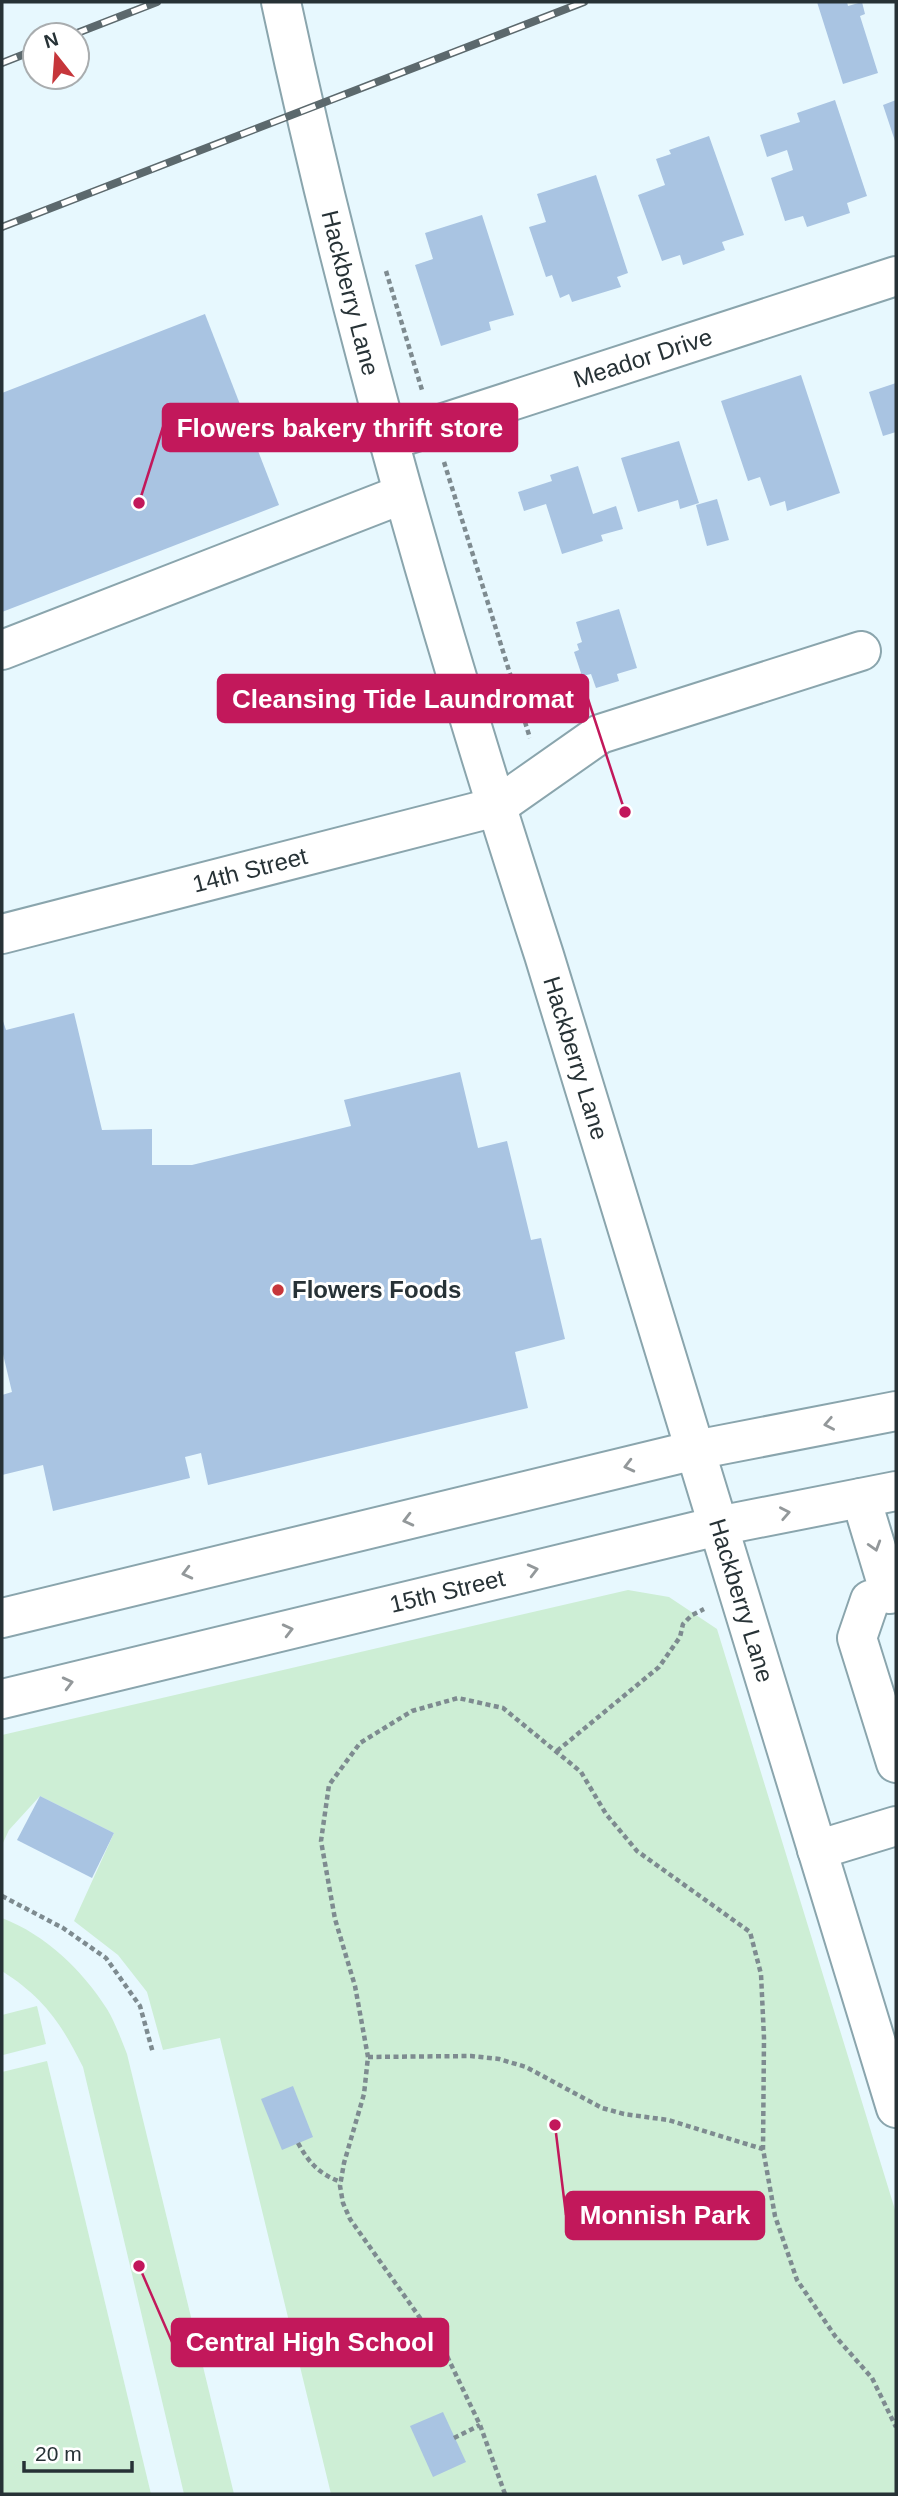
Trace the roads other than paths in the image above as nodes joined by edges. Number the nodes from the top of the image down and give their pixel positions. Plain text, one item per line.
1 (281, 2) edge
2 (896, 276) edge
3 (388, 440) junction
4 (403, 494) junction
5 (2, 650) edge
6 (861, 651) dead end
7 (496, 807) junction
8 (2, 934) edge
9 (896, 1411) edge
10 (695, 1450) junction
11 (878, 1494) edge
12 (718, 1526) junction
13 (885, 1595) edge
14 (2, 1618) edge
15 (896, 1688) edge
16 (2, 1699) edge
17 (896, 1763) edge
18 (896, 1826) edge
19 (817, 1850) junction
20 (896, 2108) edge

1 - 3 main road, Hackberry Lane
2 - 3 main road, Meador Drive
3 - 4 main road, Hackberry Lane
4 - 5 main road
4 - 7 main road, Hackberry Lane
6 - 7 main road
7 - 8 main road, 14th Street
7 - 10 main road, Hackberry Lane
9 -> 10 main road
10 - 12 main road, Hackberry Lane
10 -> 14 main road
12 -> 11 main road, 15th Street
11 -> 13 main road
16 -> 12 main road, 15th Street
12 - 19 main road, Hackberry Lane
13 - 15 main road
13 - 17 main road
18 - 19 main road
19 - 20 main road, Hackberry Lane

